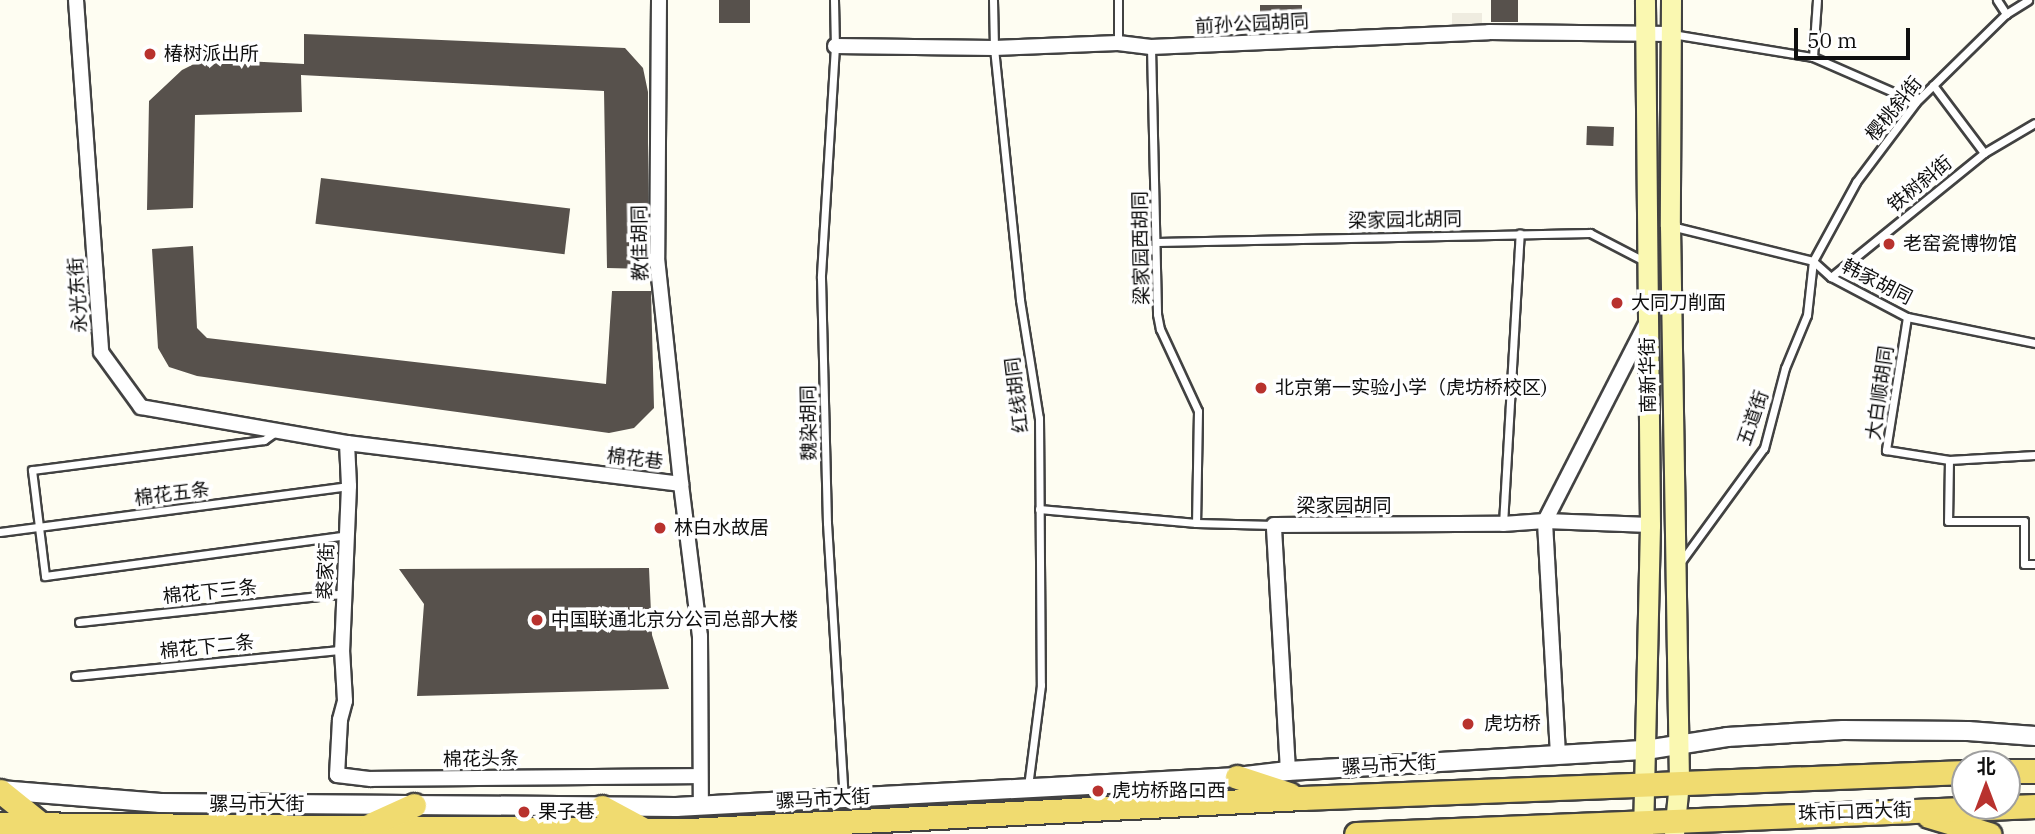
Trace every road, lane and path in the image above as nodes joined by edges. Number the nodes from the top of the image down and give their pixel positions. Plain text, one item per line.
1 (76, 0) edge
2 (659, 0) edge
3 (834, 0) edge
4 (993, 0) edge
5 (1118, 0) edge
6 (1645, 0) edge
7 (1671, 0) edge
8 (1817, 0) edge
9 (1997, 0) edge
10 (2028, 0) edge
11 (2007, 14) junction
12 (1671, 34) junction
13 (1646, 36) junction
14 (1118, 43) junction
15 (835, 46) junction
16 (1151, 47) junction
17 (994, 48) junction
18 (1813, 57) junction
19 (1933, 85) junction
20 (1916, 102) junction
21 (2035, 123) edge
22 (1984, 153) junction
23 (1670, 226) junction
24 (1520, 233) junction
25 (1157, 242) junction
26 (1813, 261) junction
27 (1647, 262) junction
28 (1831, 277) junction
29 (1907, 317) junction
30 (1647, 321) junction
31 (2035, 343) edge
32 (277, 430) junction
33 (347, 443) junction
34 (2035, 455) edge
35 (1949, 460) junction
36 (681, 484) junction
37 (349, 486) junction
38 (1039, 509) junction
39 (1545, 521) junction
40 (1196, 523) junction
41 (1503, 524) junction
42 (1650, 525) junction
43 (1273, 526) junction
44 (39, 527) junction
45 (0, 532) edge
46 (347, 535) junction
47 (2035, 564) edge
48 (1678, 565) junction
49 (344, 593) junction
50 (79, 622) dead end
51 (342, 650) junction
52 (75, 676) dead end
53 (345, 701) joint
54 (2035, 736) edge
55 (1678, 745) junction
56 (1646, 750) junction
57 (1558, 755) junction
58 (1288, 771) junction
59 (1951, 772) edge
60 (700, 776) junction
61 (1237, 777) junction
62 (1679, 782) junction
63 (1646, 784) junction
64 (1028, 788) junction
65 (0, 791) edge
66 (1302, 798) junction
67 (844, 799) junction
68 (414, 805) junction
69 (701, 806) junction
70 (2035, 806) edge
71 (602, 807) junction
72 (1909, 810) junction
73 (0, 824) edge
74 (41, 824) junction
75 (366, 827) junction
76 (1643, 827) edge
77 (1675, 827) edge
78 (644, 830) junction
79 (1356, 834) edge
80 (1989, 834) edge

1 - 32 street, 永光东街
2 - 36 street, 教佳胡同
3 - 15 lane, 魏染胡同
4 - 17 lane, 红线胡同
5 - 14 lane
6 - 13 main road, 南新华街
7 - 12 main road, 南新华街
8 - 18 lane
9 - 11 lane
10 - 11 lane, 樱桃斜街
11 - 19 lane, 樱桃斜街
12 - 13 street, 前孙公园胡同
12 - 18 lane
12 - 23 main road, 南新华街
13 - 16 street, 前孙公园胡同
13 - 27 main road, 南新华街
14 - 16 street, 前孙公园胡同
14 - 17 street, 前孙公园胡同
15 - 17 street, 前孙公园胡同
15 - 67 lane, 魏染胡同
16 - 25 lane, 梁家园西胡同
17 - 38 lane, 红线胡同
18 - 20 lane
19 - 20 lane, 樱桃斜街
19 - 22 lane
20 - 26 lane, 樱桃斜街
21 - 22 lane, 铁树斜街
22 - 28 lane, 铁树斜街
23 - 26 lane, 韩家胡同
23 - 48 main road, 南新华街
24 - 25 lane, 梁家园北胡同
24 - 27 lane, 梁家园北胡同
24 - 41 lane
25 - 40 lane, 梁家园西胡同
26 - 28 lane, 韩家胡同
26 - 48 lane, 五道街
27 - 30 main road, 南新华街
28 - 29 lane, 韩家胡同
29 - 31 lane, 韩家胡同
29 - 35 lane, 大白顺胡同
30 - 39 street
30 - 42 main road, 南新华街
32 - 33 street, 永光东街
32 - 44 lane
33 - 36 street, 棉花巷
33 - 37 street, 裘家街
34 - 35 lane, 大白顺胡同
35 - 47 lane
36 - 60 street, 棉花巷
37 - 44 lane, 棉花五条
37 - 46 street, 裘家街
38 - 40 lane, 梁家园胡同
38 - 64 lane, 红线胡同
39 - 41 street, 梁家园胡同
39 - 42 street, 梁家园胡同
39 - 57 street
40 - 43 lane, 梁家园胡同
41 - 43 street, 梁家园胡同
42 - 56 main road, 南新华街
43 - 58 street
44 - 45 lane, 棉花五条
44 - 46 lane
46 - 49 street, 裘家街
48 - 55 main road, 南新华街
49 - 50 lane, 棉花下三条
49 - 51 street, 裘家街
51 - 52 lane, 棉花下二条
51 - 53 street, 裘家街
53 - 60 street, 棉花头条
54 - 55 street
55 - 56 street, 骡马市大街
55 - 62 main road, 南新华街
56 - 57 street, 骡马市大街
56 - 63 main road, 南新华街
57 - 58 street, 骡马市大街
58 - 61 street, 骡马市大街
59 - 62 main road, 珠市口西大街
60 - 69 street, 棉花巷
61 - 64 street, 骡马市大街
61 - 66 main road
62 - 63 main road, 珠市口西大街
62 - 77 main road, 南新华街
63 - 66 main road, 骡马市大街
63 - 76 main road, 南新华街
64 - 67 street, 骡马市大街
65 - 68 street, 骡马市大街
65 - 74 main road
66 - 78 main road, 骡马市大街
67 - 69 street, 骡马市大街
68 - 71 street, 骡马市大街
68 - 75 main road
69 - 71 street, 骡马市大街
70 - 72 main road, 珠市口西大街
71 - 78 main road
72 - 77 main road, 珠市口西大街
72 - 80 main road
73 - 74 main road, 骡马市大街
74 - 75 main road, 骡马市大街
75 - 78 main road, 骡马市大街
76 - 77 main road, 珠市口西大街
76 - 79 main road

